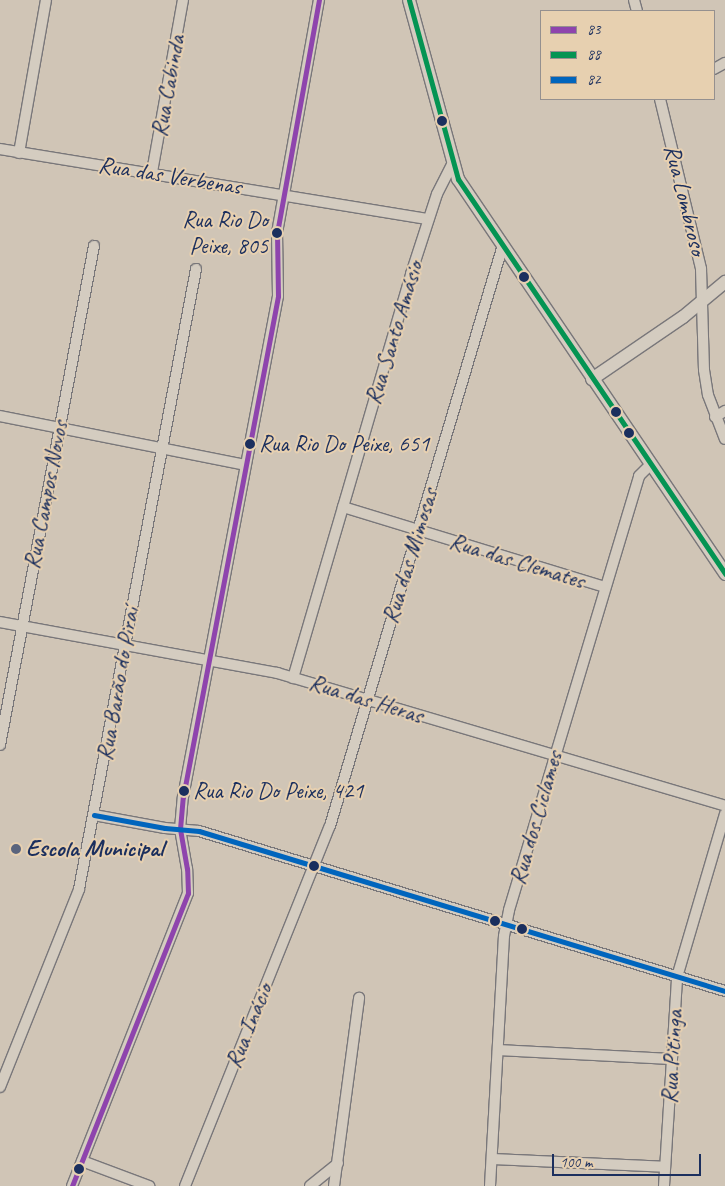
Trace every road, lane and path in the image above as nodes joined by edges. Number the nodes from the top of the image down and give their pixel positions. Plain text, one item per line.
1 (46, 0) edge
2 (183, 0) edge
3 (319, 0) edge
4 (409, 0) edge
5 (661, 100) edge
6 (0, 149) edge
7 (19, 152) junction
8 (452, 165) junction
9 (152, 172) junction
10 (283, 195) junction
11 (428, 219) junction
12 (503, 245) junction
13 (94, 246) dead end
14 (196, 270) dead end
15 (725, 282) edge
16 (702, 302) junction
17 (592, 379) junction
18 (725, 411) edge
19 (0, 416) edge
20 (715, 417) junction
21 (58, 428) junction
22 (725, 439) edge
23 (162, 448) junction
24 (245, 465) junction
25 (650, 466) junction
26 (343, 507) junction
27 (418, 531) junction
28 (725, 574) edge
29 (605, 587) junction
30 (0, 622) edge
31 (21, 626) junction
32 (125, 644) junction
33 (209, 660) junction
34 (293, 678) junction
35 (367, 701) junction
36 (0, 744) edge
37 (554, 754) junction
38 (725, 806) edge
39 (725, 814) edge
40 (94, 815) junction
41 (180, 829) junction
42 (312, 865) junction
43 (506, 924) junction
44 (677, 977) junction
45 (725, 991) edge
46 (359, 998) dead end
47 (498, 1050) junction
48 (671, 1059) junction
49 (0, 1087) edge
50 (492, 1159) junction
51 (82, 1161) junction
52 (338, 1163) junction
53 (665, 1167) junction
54 (72, 1186) edge
55 (149, 1186) edge
56 (185, 1186) edge
57 (310, 1186) edge
58 (334, 1186) edge
59 (490, 1186) edge
60 (664, 1186) edge

1 - 7 street
2 - 9 street, Rua Cabinda
3 - 10 street
4 - 8 main road
5 - 16 street, Rua Lombroso
6 - 7 street, Rua das Verbenas
7 - 9 street, Rua das Verbenas
8 - 11 street, Rua Santo Amásio
8 - 12 main road
9 - 10 street, Rua das Verbenas
10 - 11 street, Rua das Verbenas
10 - 24 street
11 - 26 street, Rua Santo Amásio
12 - 17 main road
12 - 27 street, Rua das Mimosas
13 - 21 street, Rua Campos Novos
14 - 23 street, Rua Barão do Piraí
15 - 16 main road
16 - 17 main road
16 - 20 street, Rua Lombroso
17 - 25 main road
18 - 20 street
19 - 21 street
20 - 22 street, Rua Lombroso
21 - 23 street
21 - 31 street, Rua Campos Novos
23 - 24 street
23 - 32 street, Rua Barão do Piraí
24 - 33 street
25 - 28 main road
25 - 29 street, Rua dos Ciclames
26 - 27 street, Rua das Clemates
26 - 34 street, Rua Santo Amásio
27 - 29 street, Rua das Clemates
27 - 35 street, Rua das Mimosas
29 - 37 street, Rua dos Ciclames
30 - 31 street, Rua das Heras
31 - 32 street, Rua das Heras
31 - 36 street, Rua Campos Novos
32 - 33 street, Rua das Heras
32 - 40 street, Rua Barão do Piraí
33 - 34 street, Rua das Heras
33 - 41 street
34 - 35 street, Rua das Heras
35 - 37 street, Rua das Heras
35 - 42 street, Rua das Mimosas
37 - 38 street, Rua das Heras
37 - 43 street, Rua dos Ciclames
39 - 44 street, Rua Pitinga
40 - 41 street
40 - 49 street, Rua Barão do Piraí
41 - 42 street
41 - 51 street
42 - 43 street
42 - 56 street, Rua Inácio
43 - 44 street
43 - 47 street, Rua dos Ciclames
44 - 45 street
44 - 48 street, Rua Pitinga
46 - 52 street
47 - 48 street
47 - 50 street, Rua dos Ciclames
48 - 53 street, Rua Pitinga
50 - 53 street
50 - 59 street, Rua dos Ciclames
51 - 54 street
51 - 55 street
52 - 57 street
52 - 58 street
53 - 60 street, Rua Pitinga

